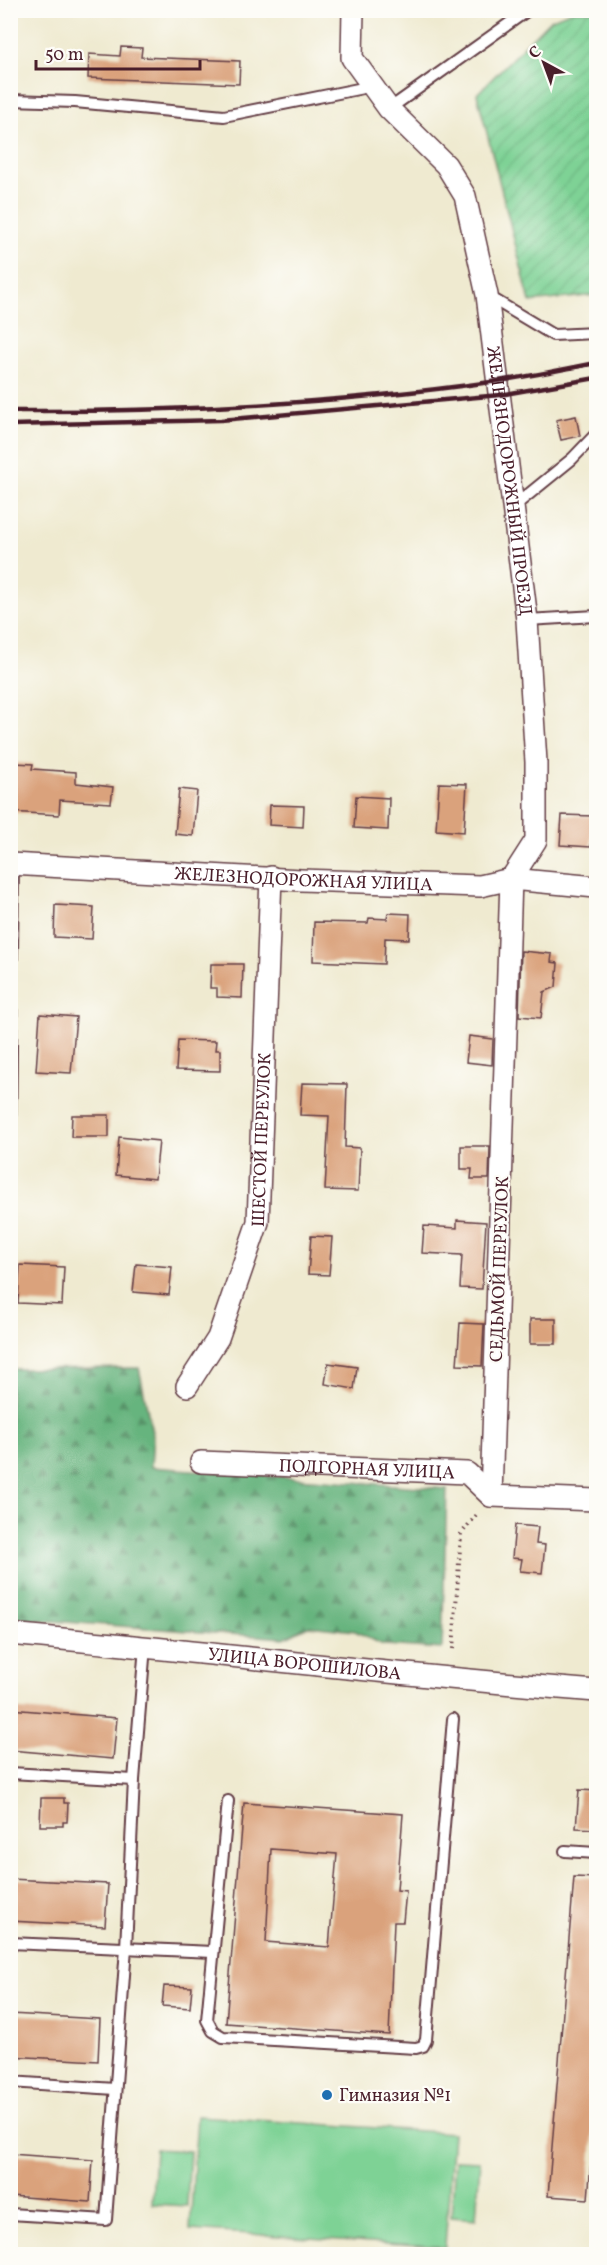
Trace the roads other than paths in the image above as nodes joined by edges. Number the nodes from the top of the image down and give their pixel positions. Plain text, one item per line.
1 (353, 10) edge
2 (528, 10) edge
3 (373, 86) junction
4 (10, 100) edge
5 (389, 109) junction
6 (487, 295) junction
7 (597, 333) edge
8 (597, 434) edge
9 (513, 508) junction
10 (597, 616) edge
11 (527, 620) junction
12 (12, 864) edge
13 (271, 877) junction
14 (511, 879) junction
15 (597, 887) edge
16 (10, 1139) edge
17 (187, 1386) dead end
18 (201, 1462) dead end
19 (491, 1496) junction
20 (597, 1500) edge
21 (10, 1634) edge
22 (145, 1646) junction
23 (597, 1691) edge
24 (453, 1719) dead end
25 (10, 1773) edge
26 (134, 1780) junction
27 (228, 1801) dead end
28 (565, 1851) dead end
29 (597, 1852) edge
30 (10, 1943) edge
31 (126, 1948) junction
32 (213, 1952) junction
33 (10, 2082) edge
34 (115, 2089) junction
35 (10, 2214) edge

1 - 3 street, ЖЕЛЕЗНОДОРОЖНЫЙ ПРОЕЗД
2 - 5 lane
3 - 4 lane
3 - 5 street, ЖЕЛЕЗНОДОРОЖНЫЙ ПРОЕЗД
5 - 6 street, ЖЕЛЕЗНОДОРОЖНЫЙ ПРОЕЗД
6 - 7 lane
6 - 9 street, ЖЕЛЕЗНОДОРОЖНЫЙ ПРОЕЗД
8 - 9 lane
9 - 11 street, ЖЕЛЕЗНОДОРОЖНЫЙ ПРОЕЗД
10 - 11 lane
11 - 14 street, ЖЕЛЕЗНОДОРОЖНЫЙ ПРОЕЗД
12 - 13 street, ЖЕЛЕЗНОДОРОЖНАЯ УЛИЦА
12 - 16 lane
13 - 14 street, ЖЕЛЕЗНОДОРОЖНАЯ УЛИЦА
13 - 17 street, ШЕСТОЙ ПЕРЕУЛОК
14 - 15 street, ЖЕЛЕЗНОДОРОЖНАЯ УЛИЦА
14 - 19 street, СЕДЬМОЙ ПЕРЕУЛОК
18 - 19 street, ПОДГОРНАЯ УЛИЦА
19 - 20 street
21 - 22 street, УЛИЦА ВОРОШИЛОВА
22 - 23 street, УЛИЦА ВОРОШИЛОВА
22 - 26 lane
24 - 32 lane
25 - 26 lane
26 - 31 lane
27 - 32 lane
28 - 29 lane
30 - 31 lane
31 - 32 lane
31 - 34 lane
33 - 34 lane
34 - 35 lane

